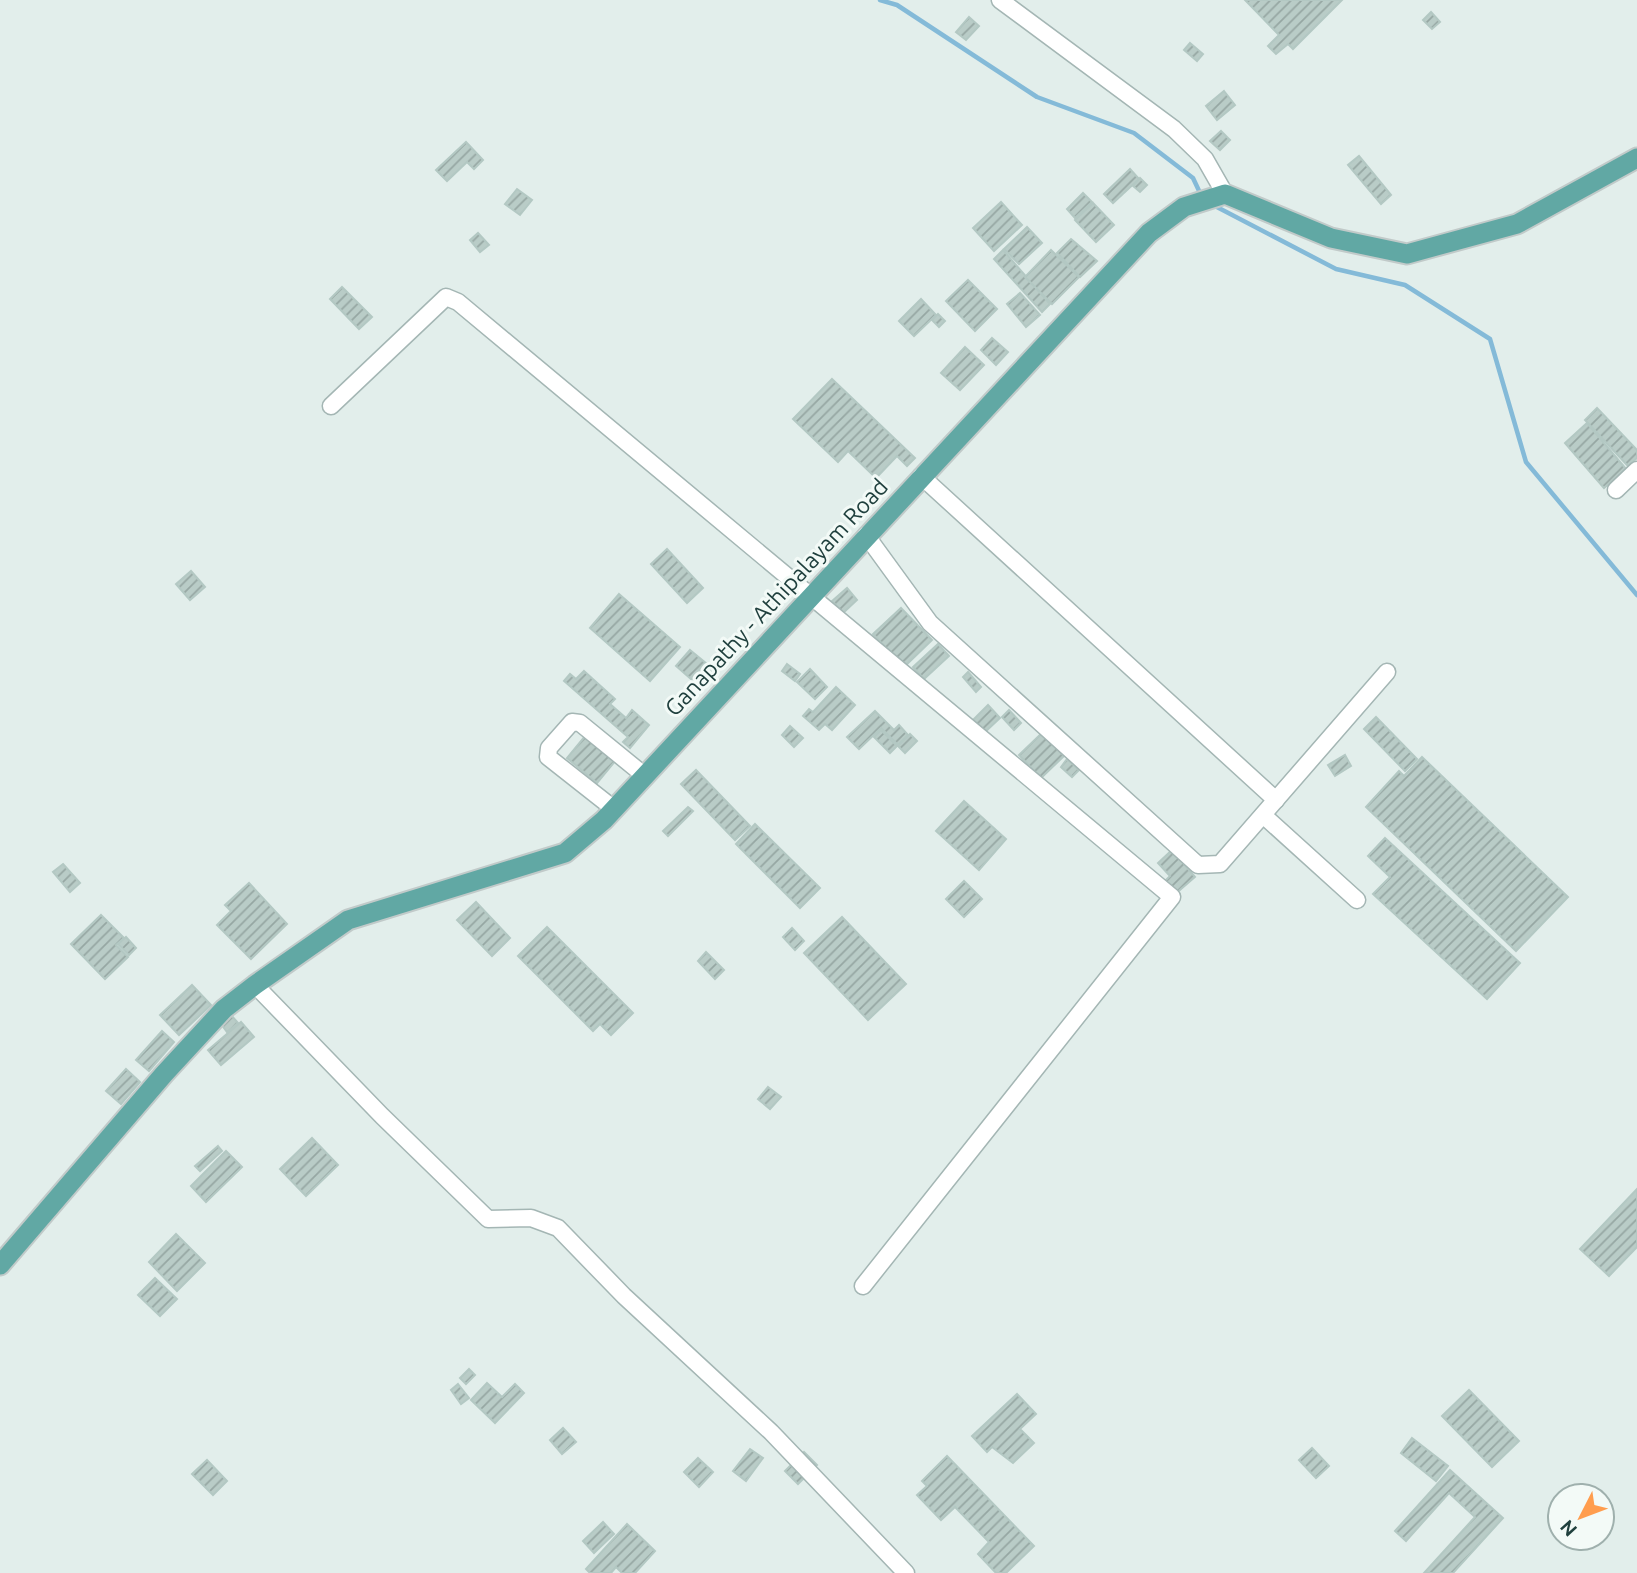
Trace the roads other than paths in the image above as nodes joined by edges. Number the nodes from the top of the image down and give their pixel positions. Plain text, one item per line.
1 (1000, 0) edge
2 (1637, 158) edge
3 (1225, 194) junction
4 (331, 406) dead end
5 (1637, 470) edge
6 (921, 476) junction
7 (1616, 490) dead end
8 (866, 535) junction
9 (810, 597) junction
10 (1387, 672) dead end
11 (645, 776) junction
12 (1276, 800) junction
13 (614, 809) junction
14 (1263, 815) junction
15 (1357, 900) dead end
16 (255, 985) junction
17 (0, 1265) edge
18 (863, 1286) dead end
19 (906, 1573) edge

1 - 3 street
2 - 3 main road
3 - 6 main road, Ganapathy - Athipalayam Road
4 - 9 street
5 - 7 street
6 - 8 main road, Ganapathy - Athipalayam Road
6 - 12 street
8 - 9 main road, Ganapathy - Athipalayam Road
8 - 14 street
9 - 11 main road, Ganapathy - Athipalayam Road
9 - 18 street
10 - 12 street
11 - 13 main road, Ganapathy - Athipalayam Road
11 - 13 street
12 - 14 street
13 - 16 main road, Ganapathy - Athipalayam Road
14 - 15 street
16 - 17 main road, Ganapathy - Athipalayam Road
16 - 19 street

